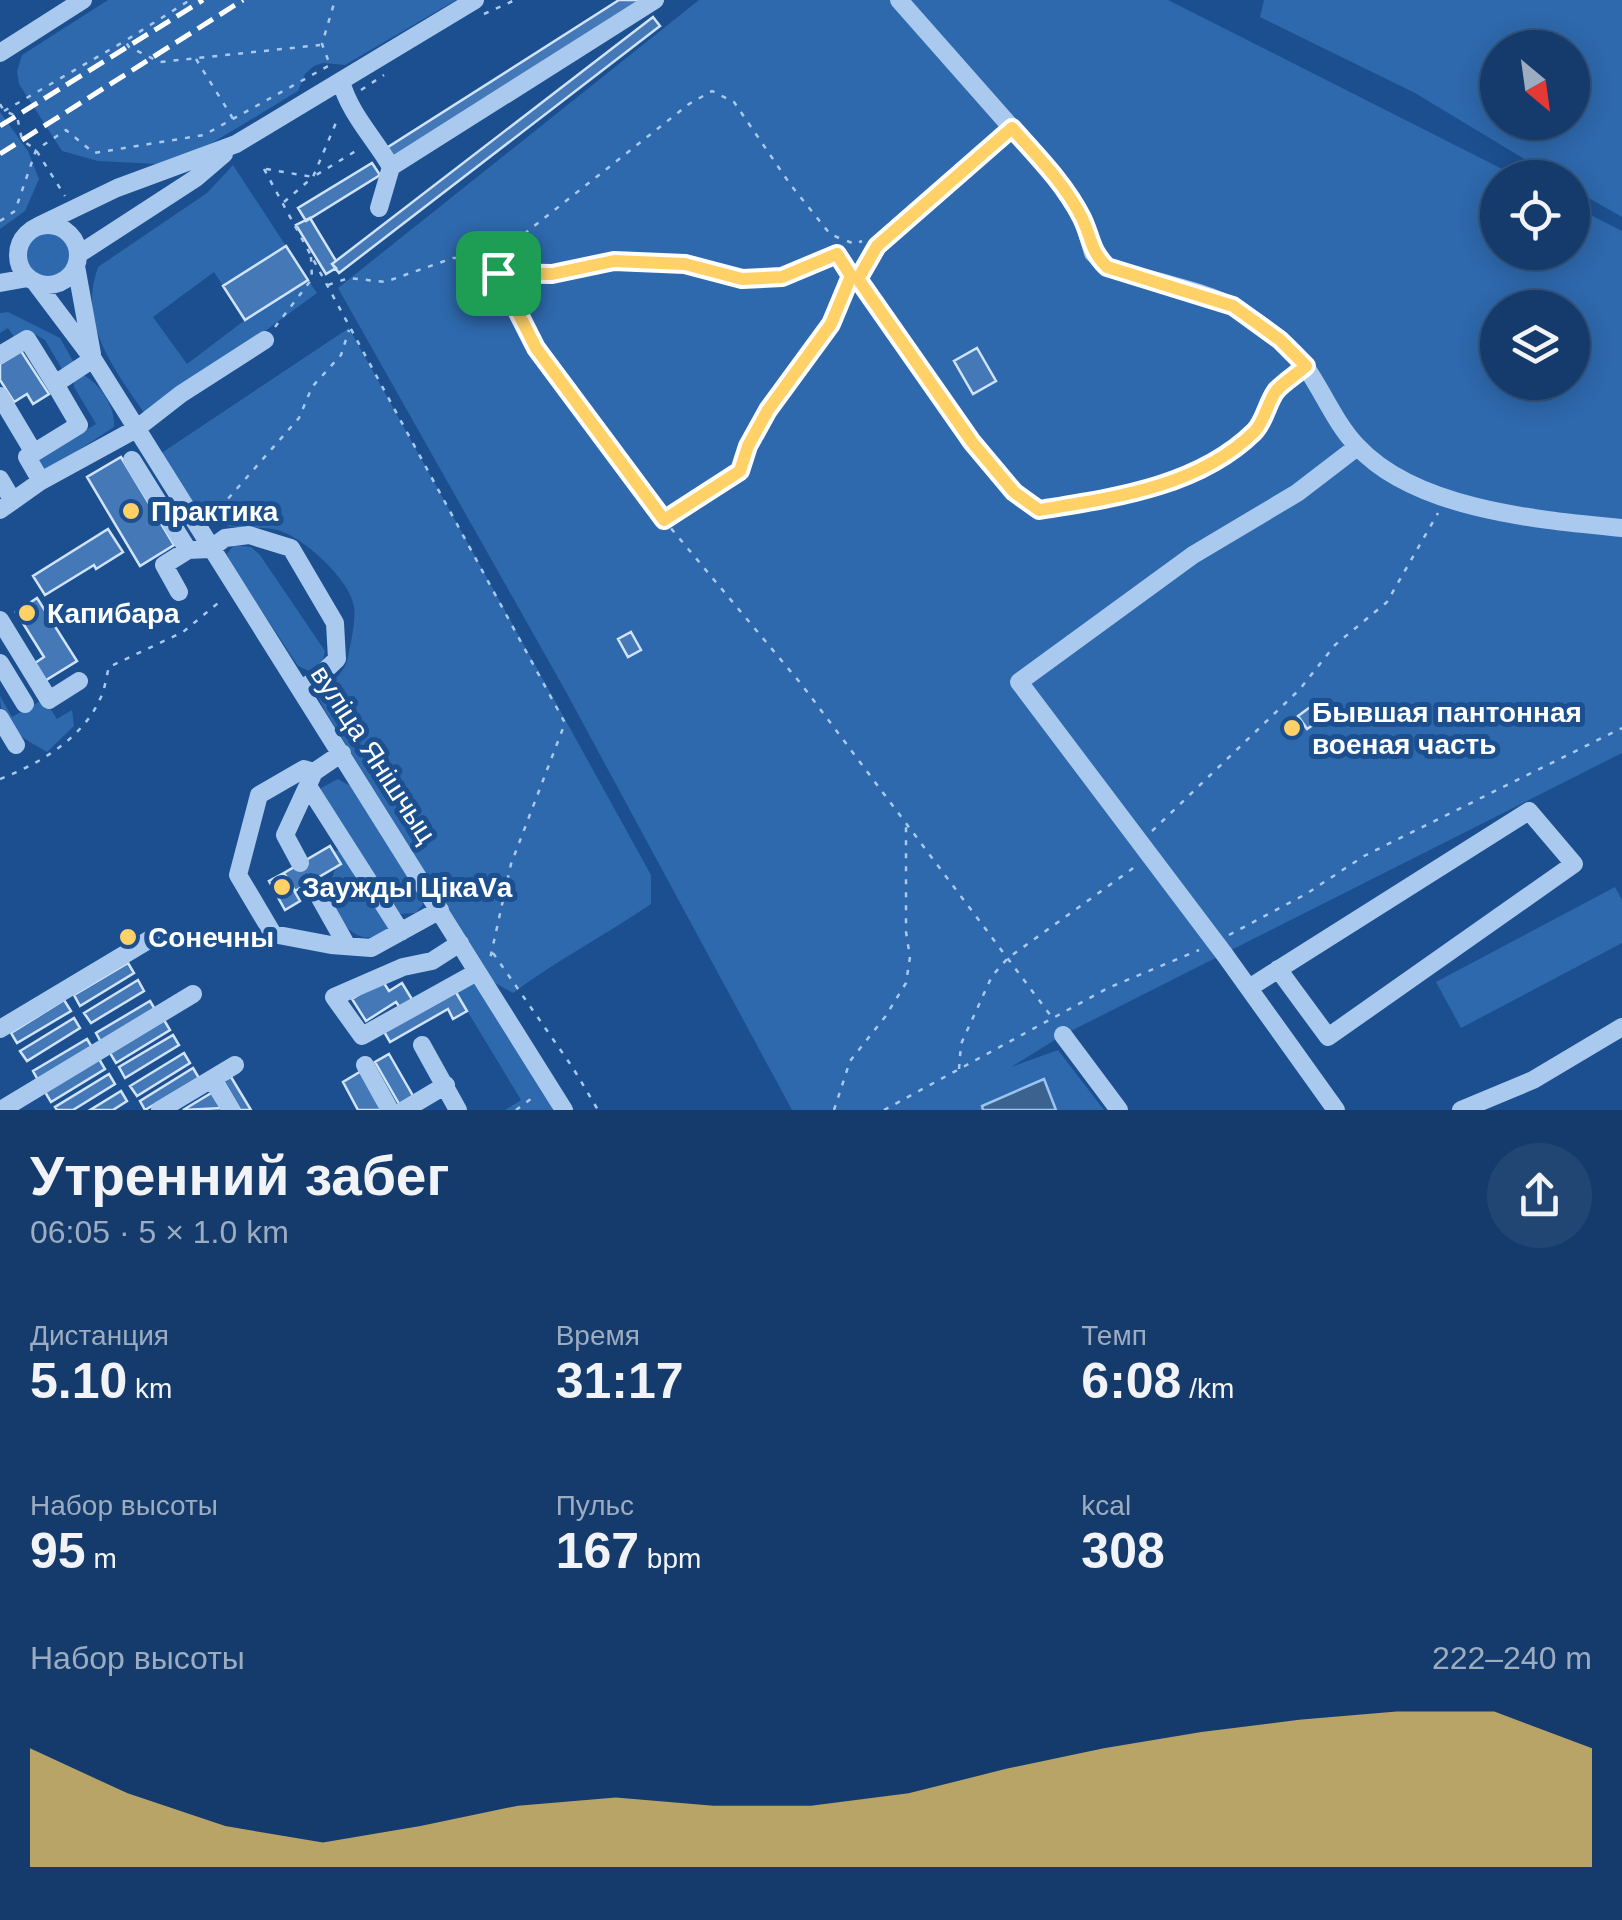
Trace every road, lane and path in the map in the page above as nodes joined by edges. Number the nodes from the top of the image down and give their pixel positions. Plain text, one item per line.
1 (83, 0) edge
2 (190, 0) edge
3 (336, 0) edge
4 (515, 0) edge
5 (656, 0) edge
6 (899, 0) edge
7 (479, 7) edge
8 (126, 41) junction
9 (322, 44) junction
10 (0, 53) edge
11 (195, 58) junction
12 (391, 70) dead end
13 (344, 91) junction
14 (0, 104) edge
15 (4, 111) junction
16 (232, 117) junction
17 (1012, 128) junction
18 (376, 140) junction
19 (236, 144) junction
20 (36, 150) junction
21 (391, 167) junction
22 (313, 177) junction
23 (283, 203) junction
24 (379, 208) dead end
25 (71, 210) junction
26 (0, 221) edge
27 (38, 226) junction
28 (830, 234) junction
29 (20, 242) junction
30 (865, 249) dead end
31 (837, 254) junction
32 (310, 256) junction
33 (0, 257) edge
34 (77, 260) junction
35 (498, 273) junction
36 (854, 278) junction
37 (32, 280) junction
38 (0, 283) edge
39 (326, 285) junction
40 (349, 328) junction
41 (265, 340) joint
42 (0, 355) edge
43 (92, 360) junction
44 (1306, 366) junction
45 (54, 384) junction
46 (0, 396) edge
47 (136, 429) junction
48 (1357, 447) junction
49 (34, 452) junction
50 (132, 460) dead end
51 (0, 478) edge
52 (41, 481) junction
53 (1446, 498) junction
54 (6, 506) edge
55 (211, 519) dead end
56 (664, 520) junction
57 (1622, 528) edge
58 (210, 549) junction
59 (188, 550) junction
60 (179, 592) dead end
61 (228, 595) dead end
62 (0, 620) edge
63 (26, 649) junction
64 (0, 663) edge
65 (79, 681) dead end
66 (300, 689) junction
67 (25, 704) dead end
68 (0, 718) edge
69 (1622, 728) edge
70 (16, 745) dead end
71 (342, 754) junction
72 (0, 779) edge
73 (311, 779) junction
74 (906, 822) junction
75 (1140, 844) junction
76 (300, 863) dead end
77 (311, 882) dead end
78 (440, 910) junction
79 (401, 932) junction
80 (157, 934) dead end
81 (1215, 943) junction
82 (460, 944) junction
83 (347, 946) junction
84 (493, 952) junction
85 (1008, 958) junction
86 (432, 961) junction
87 (1278, 969) junction
88 (480, 976) junction
89 (1248, 988) junction
90 (448, 989) junction
91 (193, 994) dead end
92 (1053, 1017) junction
93 (1622, 1027) edge
94 (0, 1029) edge
95 (1063, 1035) joint
96 (422, 1045) dead end
97 (365, 1064) dead end
98 (235, 1065) dead end
99 (958, 1070) junction
100 (212, 1079) junction
101 (446, 1084) junction
102 (1, 1110) edge
103 (160, 1110) edge
104 (231, 1110) edge
105 (390, 1110) edge
106 (404, 1110) edge
107 (458, 1110) edge
108 (564, 1110) edge
109 (598, 1110) edge
110 (834, 1110) edge
111 (884, 1110) edge
112 (1119, 1110) edge
113 (1336, 1110) edge
114 (1461, 1110) edge

1 - 10 street
2 - 8 path
3 - 9 path
4 - 7 path
5 - 21 street
6 - 17 street
7 - 13 street
8 - 11 path
8 - 15 path
9 - 11 path
9 - 16 path
11 - 16 path
12 - 13 path
13 - 18 street
13 - 19 street
13 - 22 path
14 - 15 path
15 - 20 path
16 - 19 path
16 - 20 path
17 - 36 street
17 - 44 street
18 - 21 street
18 - 22 path
19 - 25 street
19 - 34 street
20 - 25 path
20 - 26 path
21 - 24 street
22 - 23 path
22 - 23 path
23 - 32 path
25 - 27 street
27 - 29 street
27 - 34 street
28 - 30 path
28 - 31 path
28 - 35 path
29 - 33 street
29 - 37 street
31 - 35 path
31 - 36 street
32 - 39 path
32 - 41 path
34 - 37 street
34 - 43 street
35 - 39 path
35 - 56 path
36 - 44 path
36 - 56 path
37 - 38 street
37 - 43 street, вуліца Янішчыц
39 - 40 path
40 - 55 path
40 - 84 path
41 - 47 street
42 - 45 street
43 - 45 street
43 - 47 street, вуліца Янішчыц
44 - 48 street
45 - 49 street
46 - 49 street
47 - 52 street
47 - 58 street, вуліца Янішчыц
48 - 53 street
48 - 75 street
49 - 52 street
50 - 59 street
51 - 54 street
52 - 54 street
53 - 57 street
53 - 75 path
56 - 74 path
58 - 59 street
58 - 66 street, вуліца Янішчыц
58 - 66 street
59 - 60 street
61 - 72 path
62 - 63 street
63 - 64 street
63 - 65 street
64 - 67 street
66 - 71 street, вуліца Янішчыц
68 - 70 street
69 - 81 path
71 - 73 street
71 - 78 street, вуліца Янішчыц
73 - 76 street
73 - 79 street
73 - 83 street
74 - 85 path
74 - 110 path
75 - 81 street
75 - 85 path
77 - 83 street
78 - 79 street
78 - 82 street, вуліца Янішчыц
79 - 83 street
80 - 94 street
81 - 89 street
81 - 92 path
82 - 86 street
82 - 88 street, вуліца Янішчыц
84 - 88 path
84 - 109 path
85 - 92 path
85 - 99 path
86 - 90 street
86 - 90 street
87 - 87 street
87 - 89 street
88 - 90 street
88 - 108 street, вуліца Янішчыц
89 - 113 street
91 - 102 street
92 - 95 path
92 - 99 path
93 - 114 street
95 - 112 street
96 - 101 street
97 - 105 street
98 - 100 street
99 - 111 path
100 - 103 street
100 - 104 street
101 - 106 street
101 - 107 street

